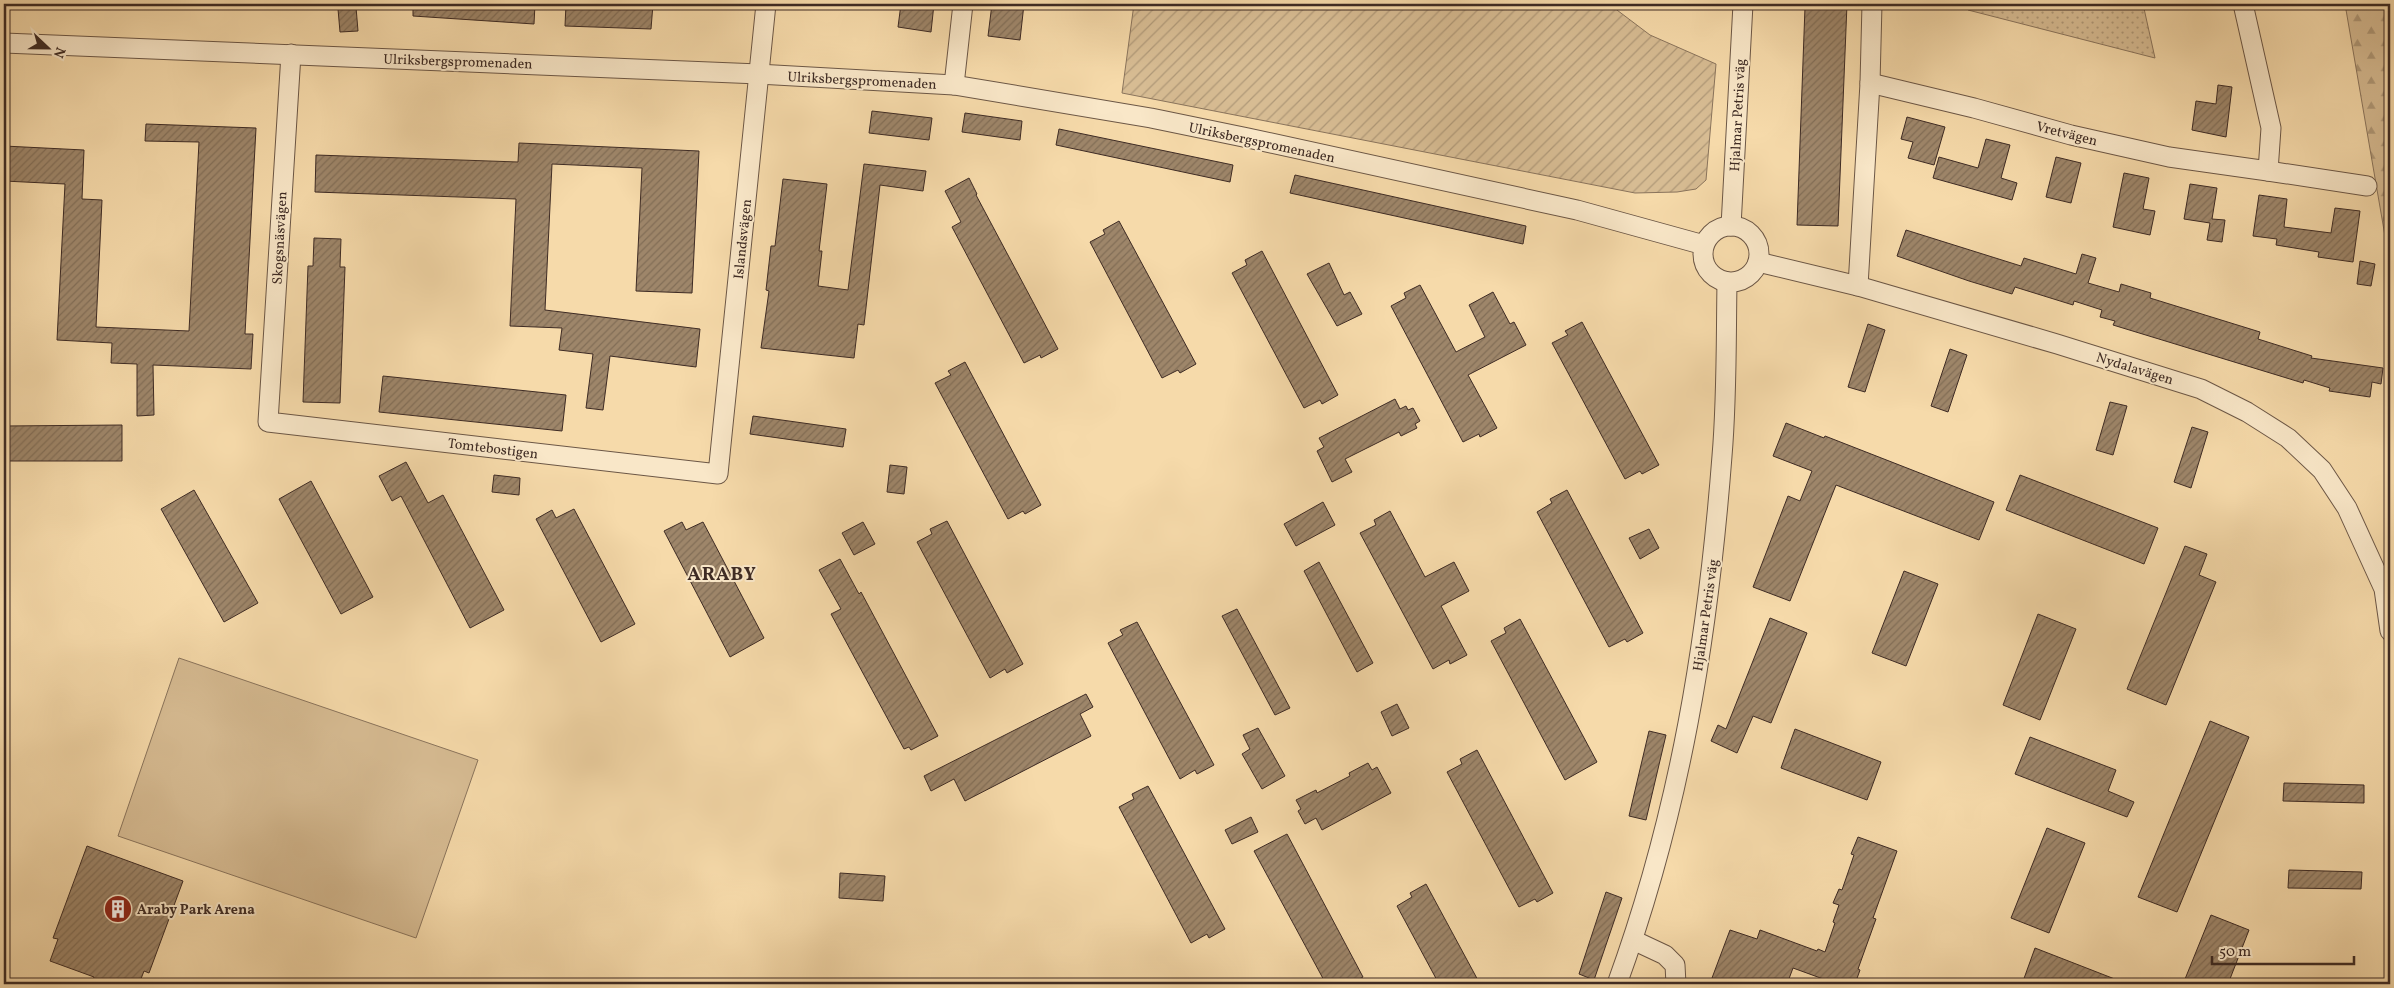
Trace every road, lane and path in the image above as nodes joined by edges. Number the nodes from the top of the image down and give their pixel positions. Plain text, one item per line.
1 (766, 4) edge
2 (963, 4) edge
3 (1743, 4) edge
4 (1872, 4) edge
5 (2243, 4) edge
6 (4, 43) edge
7 (291, 54) junction
8 (759, 74) junction
9 (1870, 83) junction
10 (954, 85) junction
11 (2268, 171) junction
12 (2367, 186) dead end
13 (1731, 226) junction
14 (1704, 244) junction
15 (1758, 262) junction
16 (1727, 282) junction
17 (1858, 286) junction
18 (268, 422) joint
19 (718, 474) joint
20 (2390, 630) edge
21 (1633, 940) junction
22 (1617, 984) edge
23 (1676, 984) edge

1 - 8 street, Islandsvägen
2 - 10 street
3 - 13 street, Hjalmar Petris väg
4 - 9 street
5 - 11 street
6 - 7 street, Ulriksbergspromenaden
7 - 8 street, Ulriksbergspromenaden
7 - 18 street, Skogsnäsvägen
8 - 10 street, Ulriksbergspromenaden
8 - 19 street, Islandsvägen
9 - 11 street, Vretvägen
9 - 17 street
10 - 14 street, Ulriksbergspromenaden
11 - 12 street, Vretvägen
13 - 14 street
13 - 15 street
14 - 16 street
15 - 16 street
15 - 17 street, Nydalavägen
16 - 21 street, Hjalmar Petris väg
17 - 20 street, Nydalavägen
18 - 19 street, Tomtebostigen
21 - 22 street, Hjalmar Petris väg
21 - 23 street

